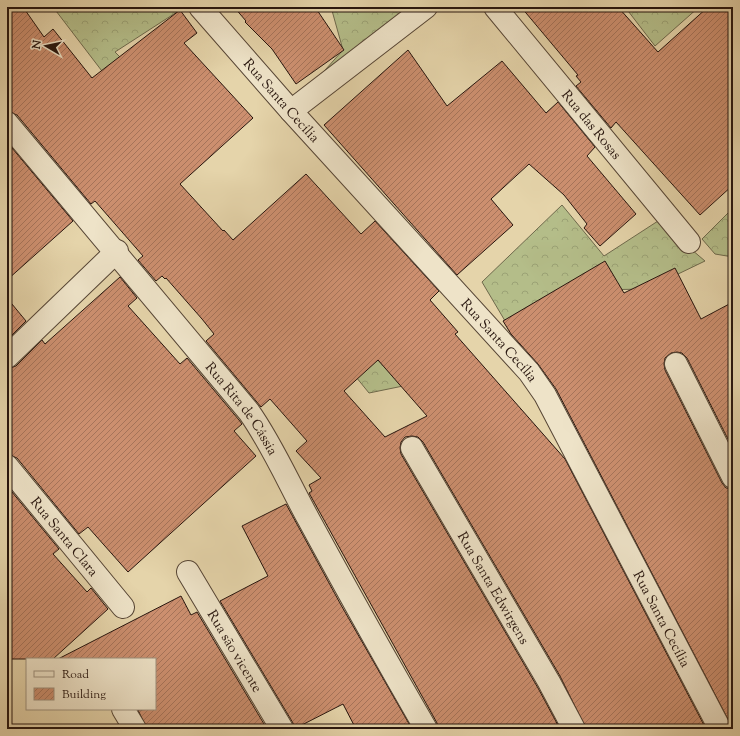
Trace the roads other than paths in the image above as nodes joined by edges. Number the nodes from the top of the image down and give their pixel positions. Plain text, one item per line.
1 (200, 7) edge
2 (426, 7) edge
3 (495, 7) edge
4 (291, 111) junction
5 (7, 123) edge
6 (689, 242) dead end
7 (117, 252) junction
8 (7, 357) edge
9 (676, 364) dead end
10 (412, 448) dead end
11 (7, 466) edge
12 (733, 477) edge
13 (188, 572) dead end
14 (123, 606) dead end
15 (124, 710) edge
16 (135, 729) edge
17 (282, 729) edge
18 (426, 729) edge
19 (574, 729) edge
20 (720, 729) edge

1 - 4 street, Rua Santa Cecília
2 - 4 street
3 - 6 street, Rua das Rosas
4 - 20 street, Rua Santa Cecília
5 - 7 street, Rua Rita de Cássia
7 - 8 street
7 - 18 street, Rua Rita de Cássia
9 - 12 street
10 - 19 street, Rua Santa Edwirgens
11 - 14 street, Rua Santa Clara
13 - 17 street, Rua são vicente
15 - 16 street

